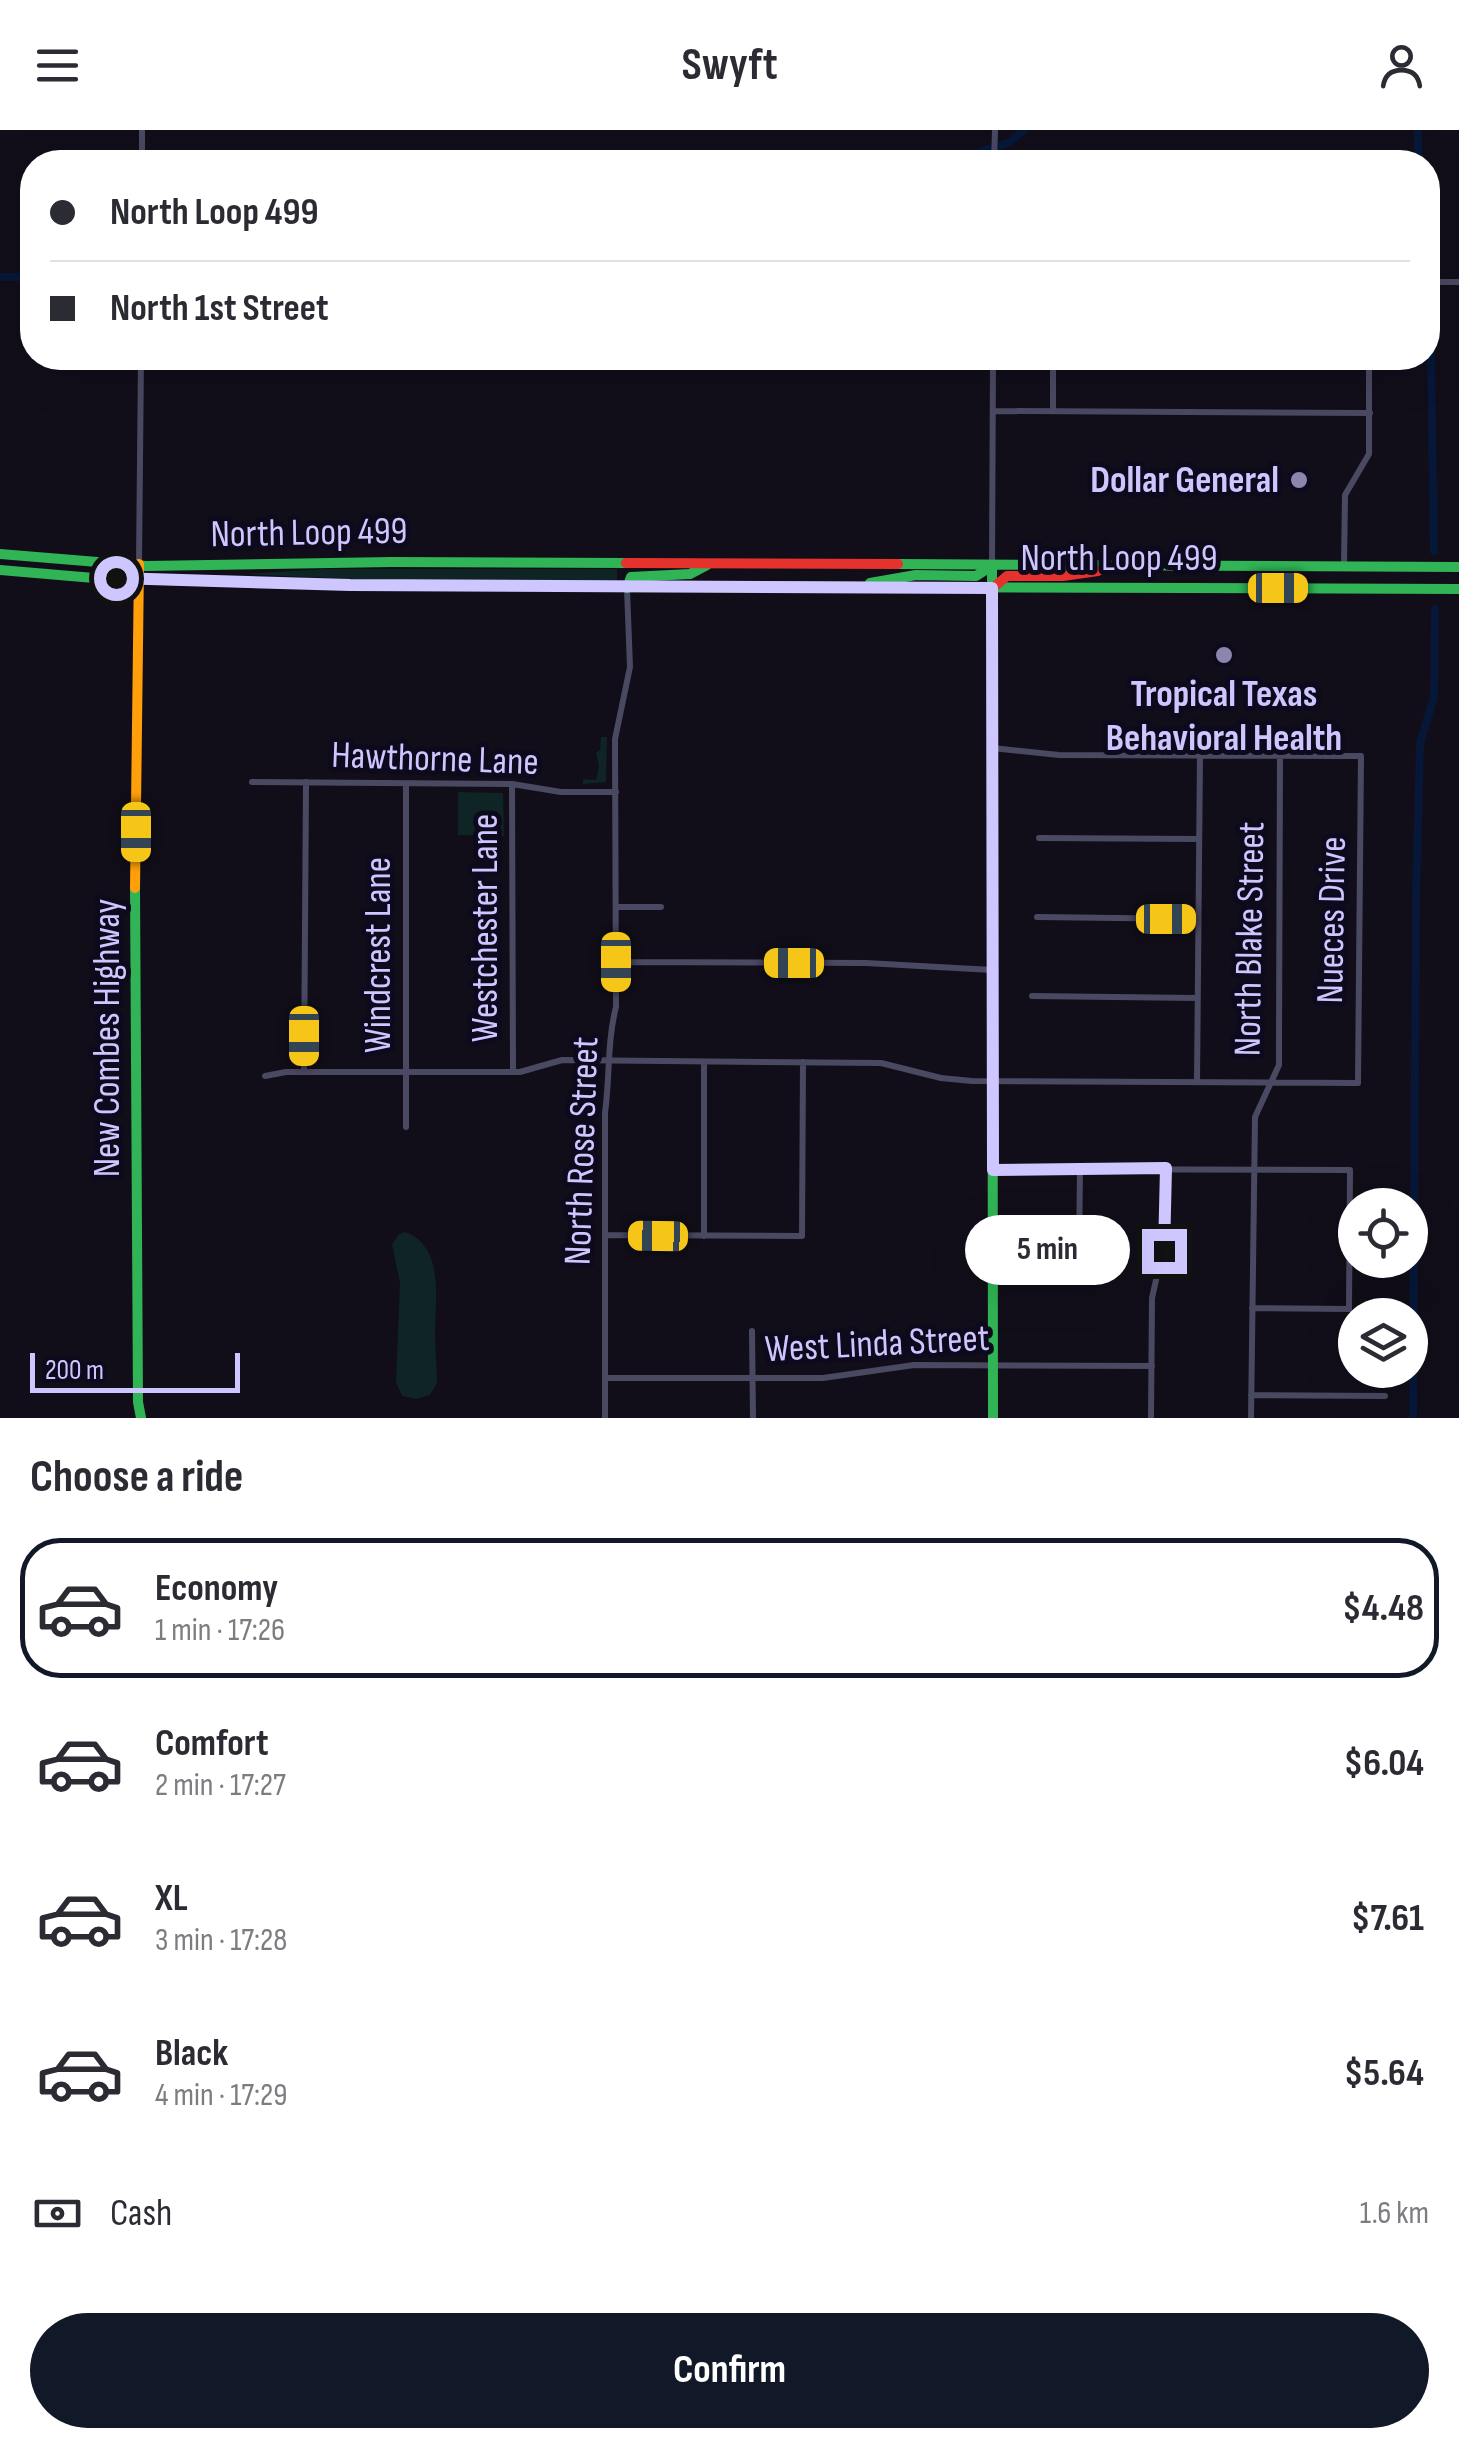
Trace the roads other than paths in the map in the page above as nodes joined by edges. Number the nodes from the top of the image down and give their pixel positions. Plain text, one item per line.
1 (140, 370) edge
2 (992, 370) edge
3 (1053, 370) edge
4 (1369, 370) edge
5 (993, 411) junction
6 (1053, 411) junction
7 (1370, 412) junction
8 (0, 554) edge
9 (139, 564) junction
10 (708, 564) junction
11 (992, 566) junction
12 (1128, 566) junction
13 (1344, 566) junction
14 (1459, 567) edge
15 (0, 570) edge
16 (138, 579) junction
17 (627, 588) junction
18 (850, 588) junction
19 (992, 588) junction
20 (1344, 588) junction
21 (1459, 589) edge
22 (992, 748) junction
23 (1200, 754) junction
24 (1280, 756) junction
25 (252, 782) dead end
26 (306, 782) junction
27 (406, 784) junction
28 (512, 784) junction
29 (616, 792) junction
30 (1040, 838) dead end
31 (1198, 839) junction
32 (616, 907) junction
33 (662, 907) dead end
34 (1037, 917) dead end
35 (1198, 919) junction
36 (616, 962) junction
37 (992, 970) junction
38 (1032, 996) dead end
39 (1197, 998) junction
40 (610, 1061) junction
41 (704, 1062) junction
42 (803, 1062) junction
43 (304, 1072) junction
44 (405, 1072) junction
45 (513, 1072) junction
46 (265, 1076) dead end
47 (992, 1080) junction
48 (1197, 1082) junction
49 (1271, 1083) junction
50 (406, 1127) dead end
51 (1080, 1168) junction
52 (1166, 1168) junction
53 (993, 1170) junction
54 (1253, 1170) junction
55 (605, 1235) junction
56 (704, 1236) junction
57 (1079, 1254) dead end
58 (1252, 1308) junction
59 (752, 1331) dead end
60 (993, 1365) junction
61 (1152, 1366) junction
62 (605, 1378) junction
63 (753, 1378) junction
64 (1251, 1395) junction
65 (1386, 1396) dead end
66 (139, 1418) edge
67 (605, 1418) edge
68 (753, 1418) edge
69 (993, 1418) edge
70 (1151, 1418) edge
71 (1251, 1418) edge

1 - 9 street, New Combes Highway
2 - 5 street
3 - 6 street
4 - 7 street
5 - 6 street
5 - 11 street
6 - 7 street
7 - 13 street
8 - 9 main road, North Loop 499
9 - 10 main road, North Loop 499
9 - 16 main road, New Combes Highway
10 - 11 main road, North Loop 499
10 - 17 main road
11 - 12 main road, North Loop 499
11 - 18 main road
11 - 19 main road
12 - 13 main road, North Loop 499
12 - 19 main road
13 - 14 main road, North Loop 499
13 - 20 main road
15 - 16 main road, North Loop 499
16 - 17 main road, North Loop 499
16 - 66 main road, New Combes Highway
17 - 18 main road, North Loop 499
17 - 29 street, North Rose Street
18 - 19 main road, North Loop 499
19 - 20 main road, North Loop 499
19 - 22 main road
20 - 21 main road, North Loop 499
22 - 23 street
22 - 37 main road
23 - 24 street
23 - 31 street
24 - 49 street, North Blake Street
24 - 49 street, Nueces Drive
25 - 26 street, Hawthorne Lane
26 - 27 street, Hawthorne Lane
26 - 43 street
27 - 28 street, Hawthorne Lane
27 - 44 street, Windcrest Lane
28 - 29 street, Hawthorne Lane
28 - 45 street, Westchester Lane
29 - 32 street, North Rose Street
30 - 31 street
31 - 35 street
32 - 33 street
32 - 36 street, North Rose Street
34 - 35 street
35 - 39 street
36 - 37 street
36 - 40 street, North Rose Street
37 - 47 main road
38 - 39 street
39 - 48 street
40 - 41 street
40 - 45 street
40 - 55 street, North Rose Street
41 - 42 street
41 - 56 street
42 - 47 street
42 - 56 street
43 - 44 street
43 - 46 street
44 - 45 street
44 - 50 street, Windcrest Lane
47 - 48 street
47 - 53 main road
48 - 49 street
49 - 54 street, North Blake Street
51 - 52 street
51 - 53 street
51 - 57 street
52 - 54 street
52 - 61 street
53 - 60 main road
54 - 58 street, North Blake Street
54 - 58 street
55 - 56 street
55 - 62 street, North Rose Street
58 - 64 street, North Blake Street
59 - 63 street
60 - 61 street, West Linda Street
60 - 63 street, West Linda Street
60 - 69 main road
61 - 70 street
62 - 63 street, West Linda Street
62 - 67 street, North Rose Street
63 - 68 street
64 - 65 street
64 - 71 street, North Blake Street

